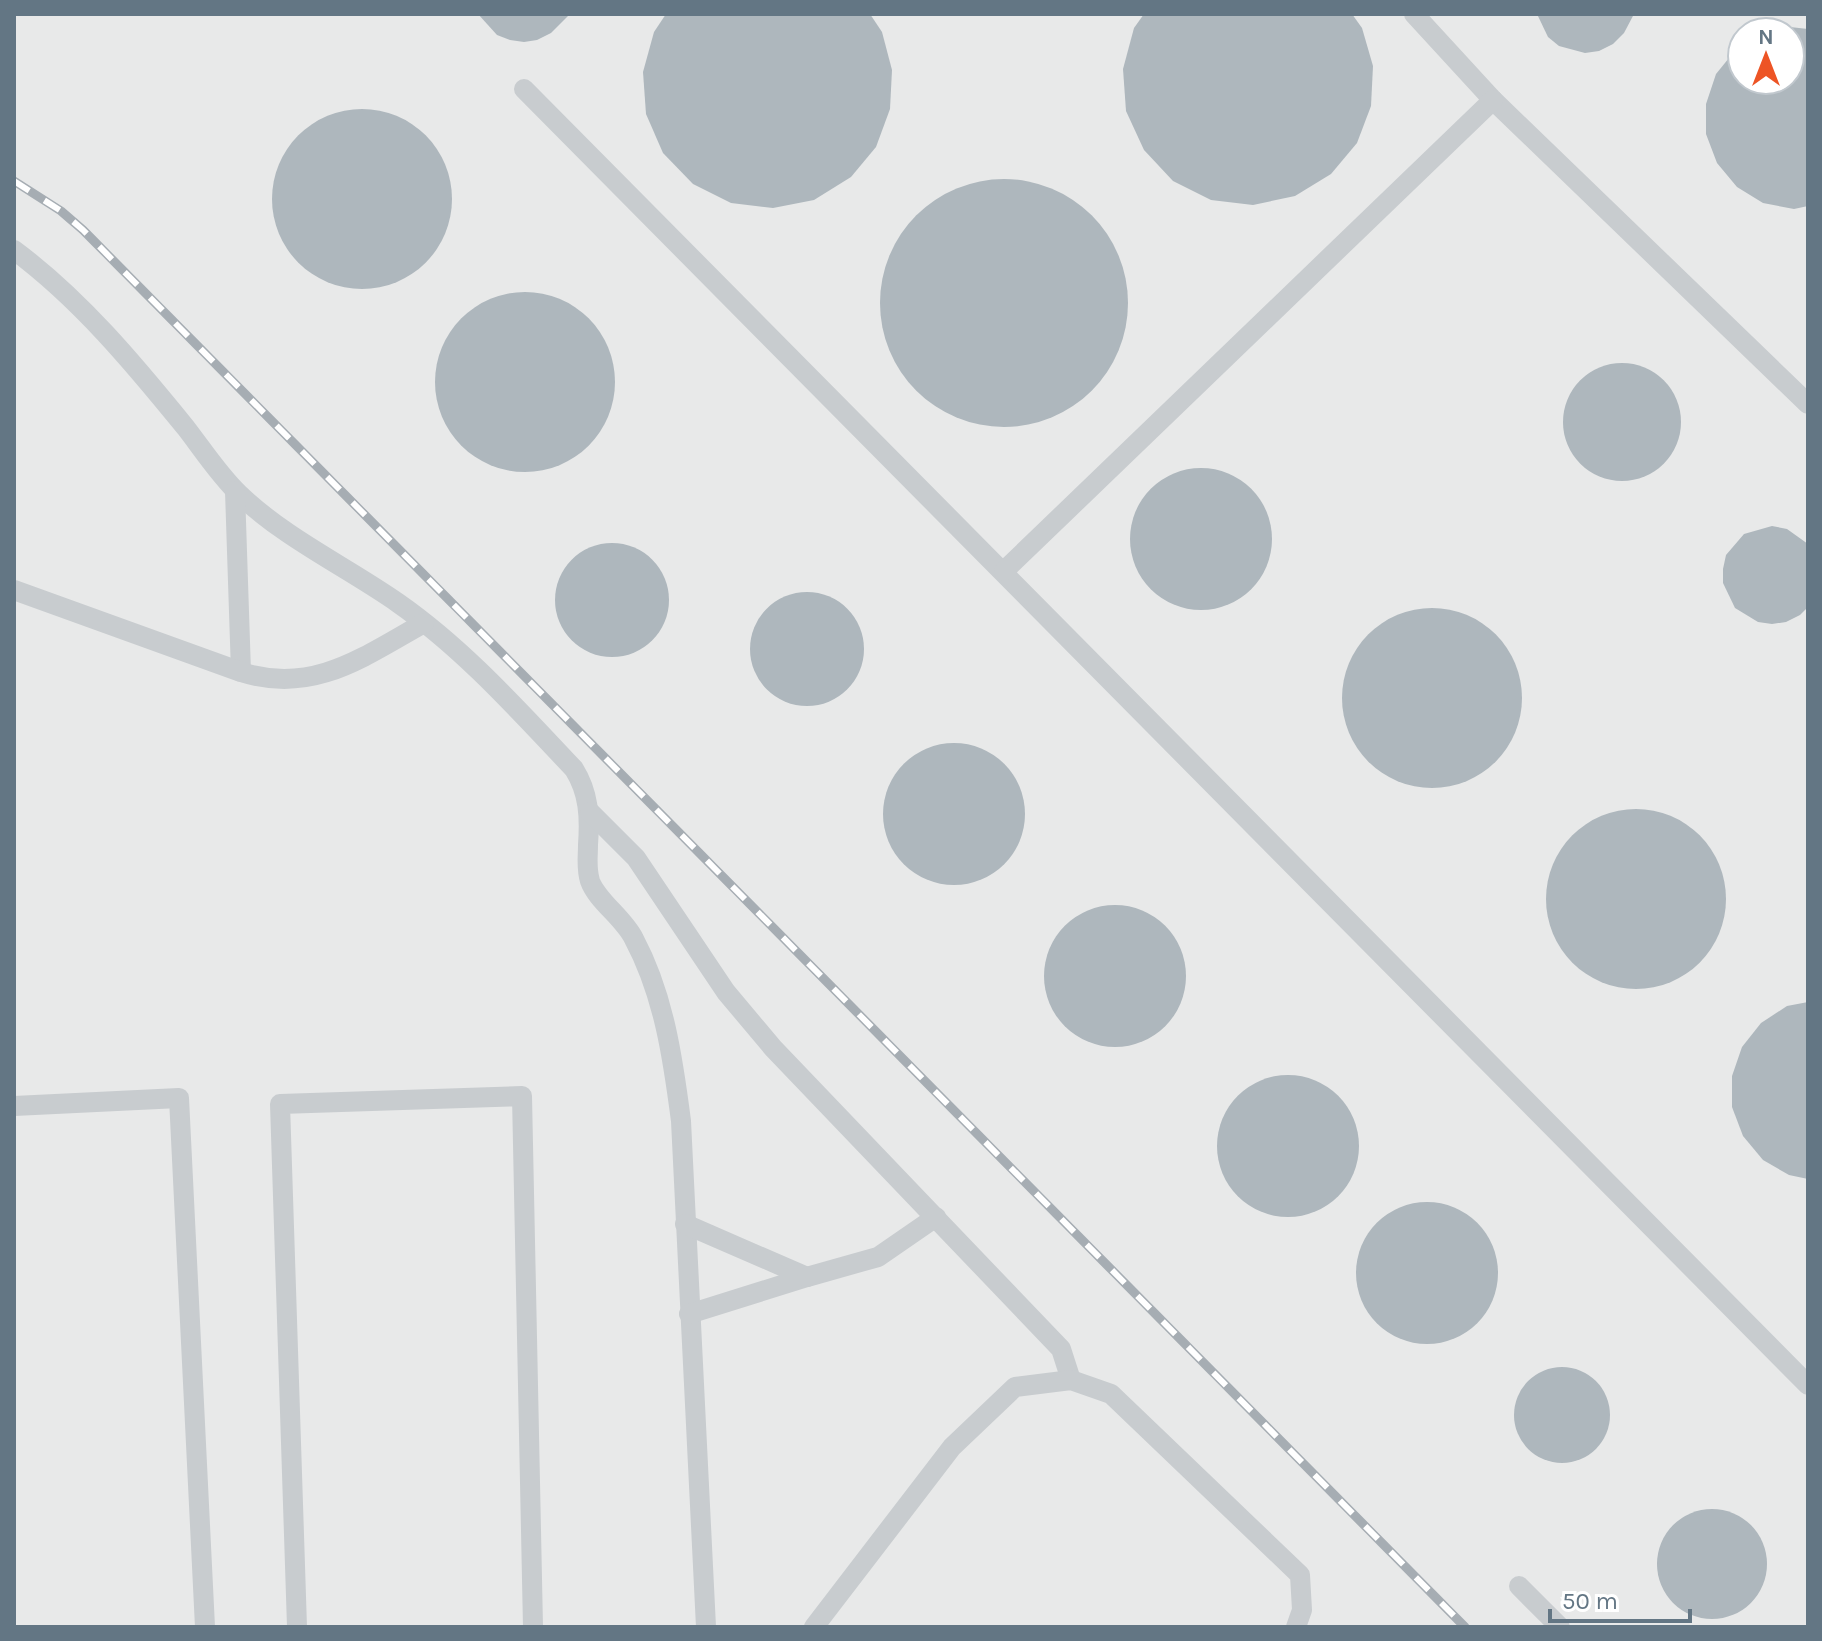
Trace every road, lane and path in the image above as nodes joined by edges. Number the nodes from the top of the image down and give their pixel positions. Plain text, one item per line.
1 (1414, 14) edge
2 (524, 89) dead end
3 (1493, 100) junction
4 (14, 250) edge
5 (1808, 404) edge
6 (235, 491) junction
7 (1004, 571) junction
8 (14, 590) edge
9 (424, 623) junction
10 (241, 672) junction
11 (590, 812) junction
12 (14, 1106) edge
13 (936, 1217) junction
14 (685, 1224) junction
15 (807, 1277) junction
16 (689, 1314) junction
17 (1071, 1380) junction
18 (1808, 1385) edge
19 (1519, 1586) dead end
20 (205, 1627) edge
21 (297, 1627) edge
22 (533, 1627) edge
23 (706, 1627) edge
24 (814, 1627) edge
25 (1296, 1627) edge
26 (1560, 1627) edge

1 - 3 lane
2 - 7 lane
3 - 5 lane
3 - 7 lane
4 - 6 lane
6 - 9 lane
6 - 10 lane
7 - 18 lane
8 - 10 lane
9 - 10 lane
9 - 11 lane
11 - 13 lane
11 - 14 lane
12 - 20 lane
13 - 15 lane
13 - 17 lane
14 - 15 lane
14 - 16 lane
15 - 16 lane
16 - 23 lane
17 - 24 lane
17 - 25 lane
19 - 26 lane
21 - 22 lane

